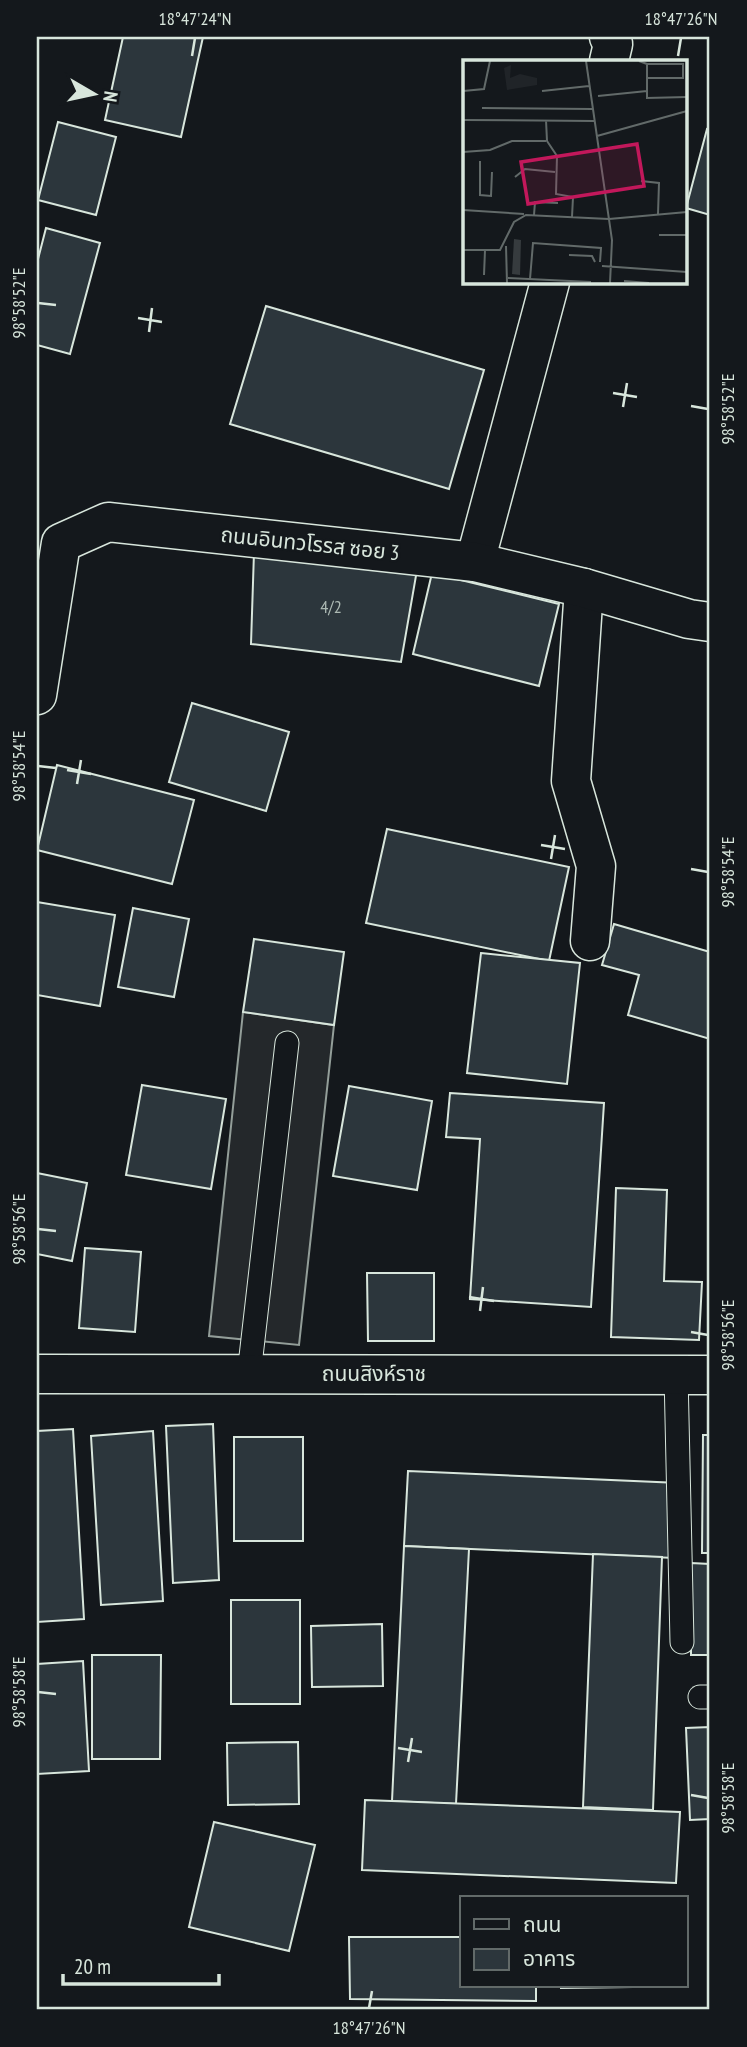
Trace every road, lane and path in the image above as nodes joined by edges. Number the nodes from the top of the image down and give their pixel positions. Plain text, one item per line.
1 (549, 284) edge
2 (475, 562) junction
3 (584, 588) junction
4 (710, 622) edge
5 (37, 695) edge
6 (590, 941) dead end
7 (287, 1043) dead end
8 (37, 1374) edge
9 (250, 1374) junction
10 (693, 1375) edge
11 (682, 1642) dead end

1 - 2 street
2 - 3 street, ถนนอินทวโรรส ซอย 3
2 - 5 street, ถนนอินทวโรรส ซอย 3
3 - 4 street, ถนนอินทวโรรส ซอย 3
3 - 6 street
7 - 9 lane
8 - 9 street, ถนนสิงห์ราช
9 - 10 street, ถนนสิงห์ราช
10 - 11 lane

